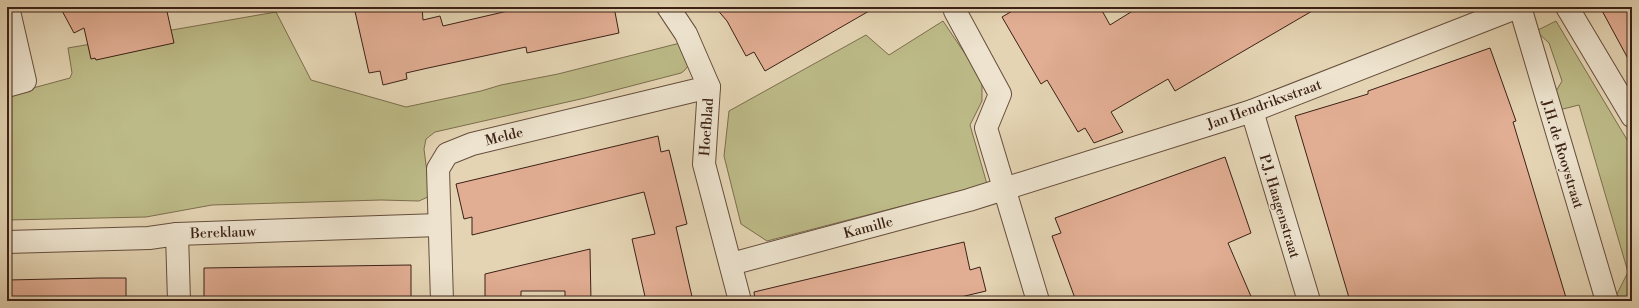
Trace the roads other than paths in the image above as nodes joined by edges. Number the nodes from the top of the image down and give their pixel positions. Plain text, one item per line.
1 (8, 7) edge
2 (668, 7) edge
3 (956, 7) edge
4 (1519, 7) edge
5 (1567, 7) edge
6 (7, 86) edge
7 (709, 87) junction
8 (1252, 111) junction
9 (1632, 116) edge
10 (1005, 189) junction
11 (439, 225) junction
12 (177, 234) junction
13 (7, 242) edge
14 (731, 264) junction
15 (179, 301) edge
16 (442, 301) edge
17 (740, 301) edge
18 (1038, 301) edge
19 (1309, 301) edge
20 (1607, 301) edge

1 - 6 street
2 - 7 street, Hoefblad
3 - 10 street
4 - 8 street, Jan Hendrikxstraat
4 - 20 street, J.H. de Rooystraat
5 - 9 street
7 - 11 street, Melde
7 - 14 street, Hoefblad
8 - 10 street, Jan Hendrikxstraat
8 - 19 street, P.J. Haagenstraat
10 - 14 street, Kamille
10 - 18 street
11 - 12 street, Bereklauw
11 - 16 street, Melde
12 - 13 street, Bereklauw
12 - 15 street
14 - 17 street, Hoefblad

